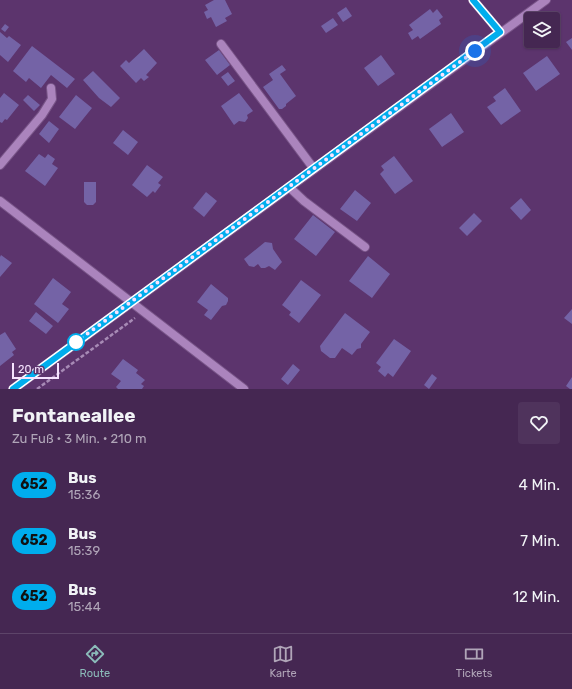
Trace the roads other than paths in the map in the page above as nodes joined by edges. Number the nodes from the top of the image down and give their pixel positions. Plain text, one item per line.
1 (473, 0) edge
2 (546, 0) edge
3 (500, 32) junction
4 (221, 44) dead end
5 (51, 88) dead end
6 (0, 165) edge
7 (314, 169) junction
8 (289, 187) junction
9 (0, 201) edge
10 (365, 247) dead end
11 (131, 303) junction
12 (13, 389) edge
13 (244, 389) edge

1 - 3 street
2 - 3 street
3 - 7 street
4 - 7 street
5 - 6 street
7 - 8 street
8 - 10 street
8 - 11 street
9 - 11 street
11 - 12 street
11 - 13 street

